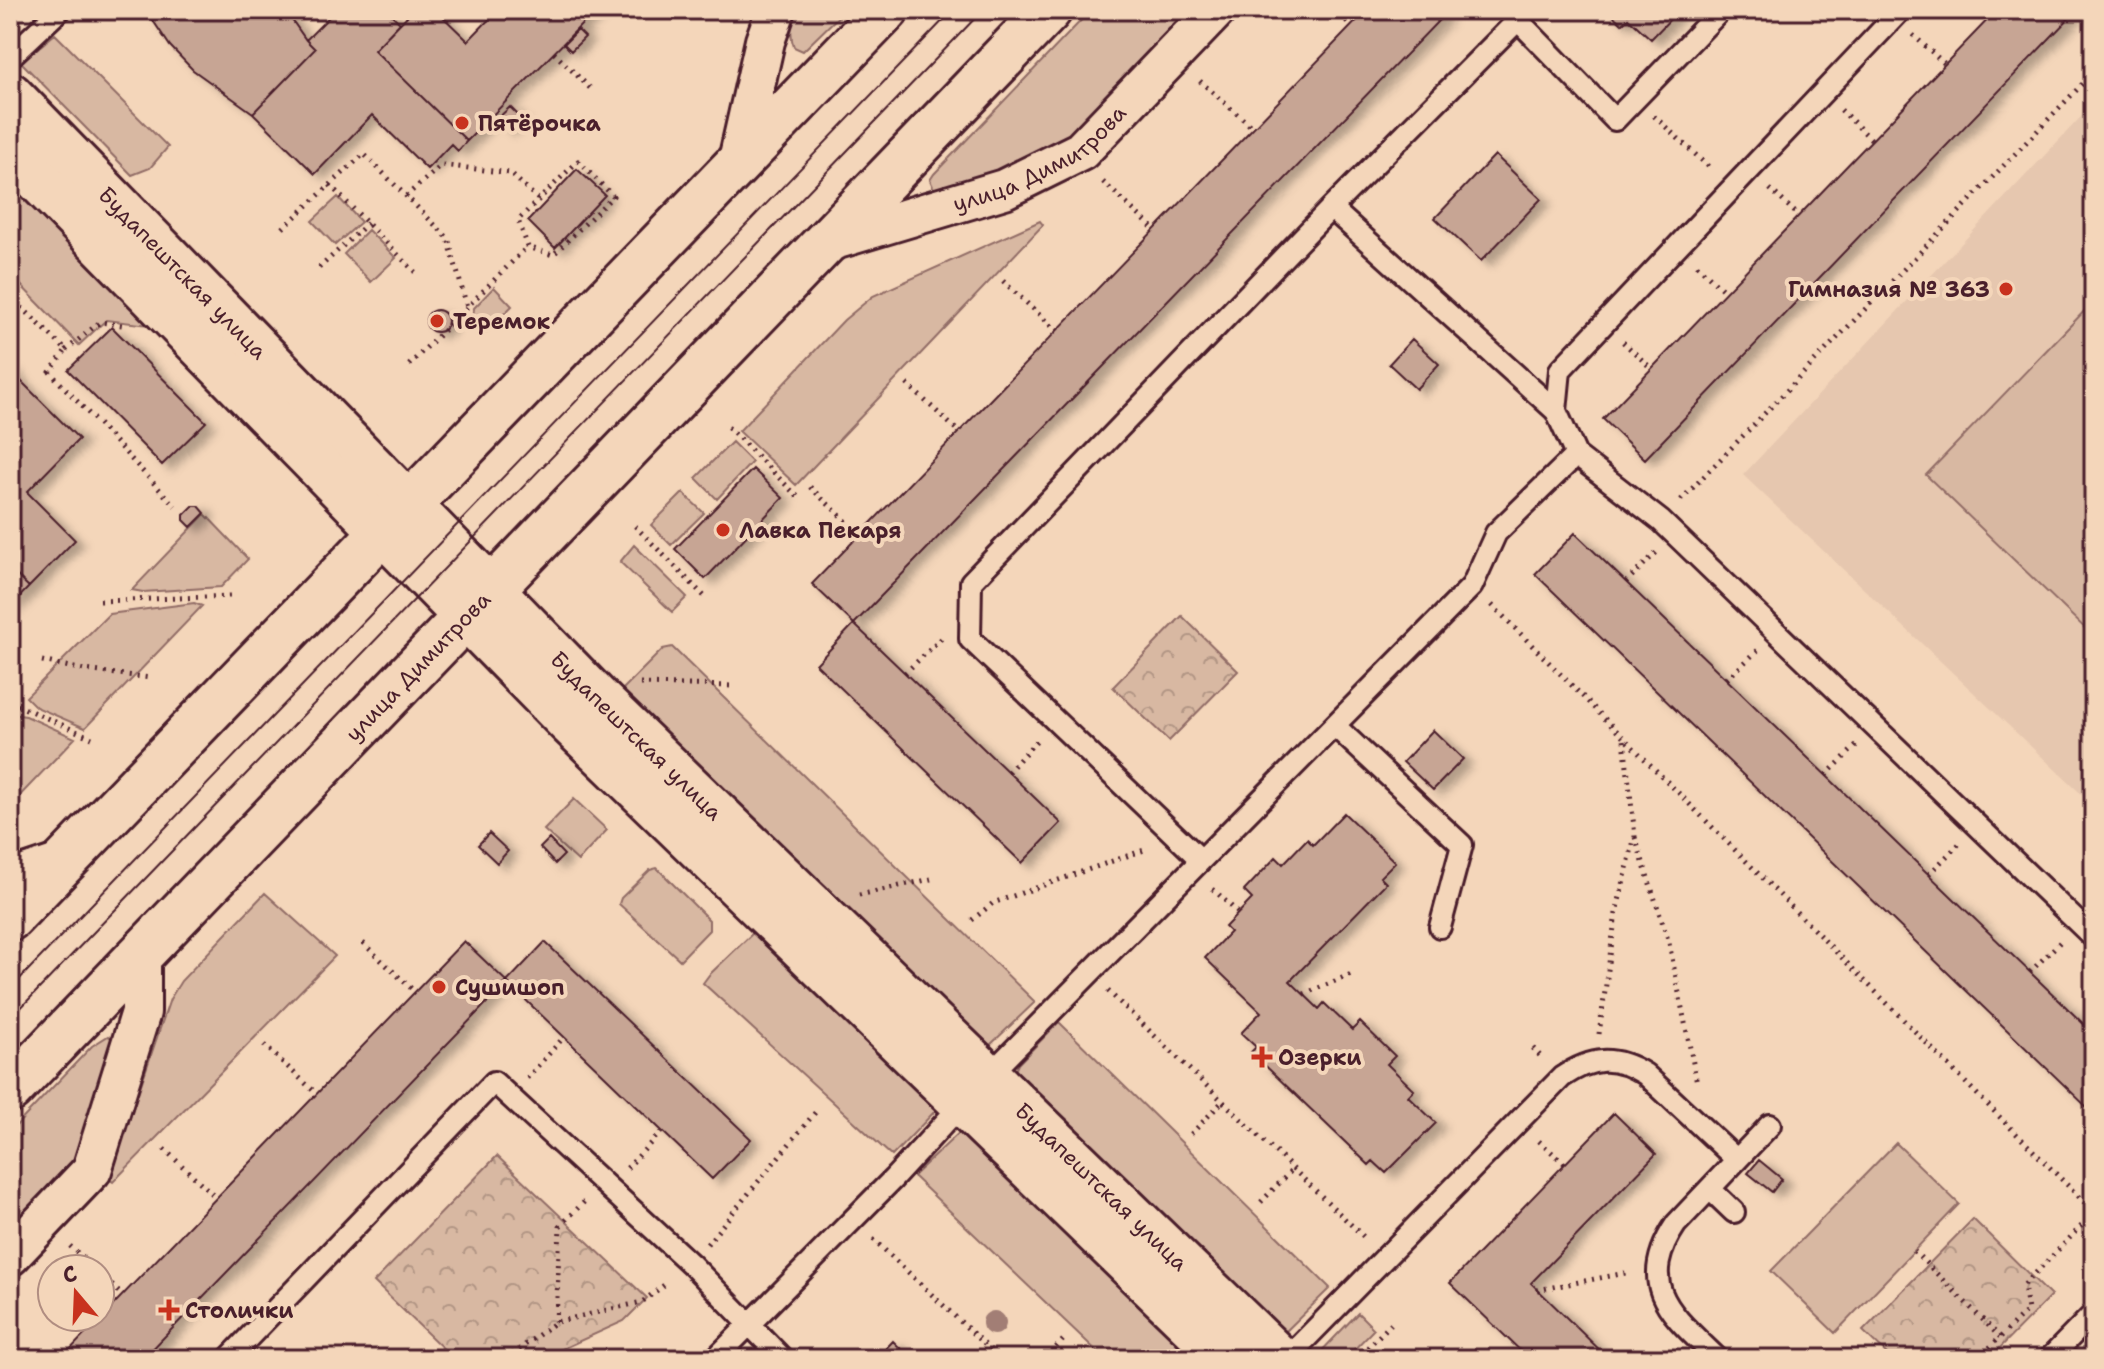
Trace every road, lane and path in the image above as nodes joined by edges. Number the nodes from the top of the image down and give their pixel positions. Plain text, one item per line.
1 (60, 10) edge
2 (776, 10) edge
3 (886, 10) edge
4 (1049, 10) edge
5 (1216, 10) edge
6 (1334, 10) edge
7 (1721, 10) edge
8 (1898, 14) edge
9 (1513, 15) edge
10 (1352, 26) dead end
11 (554, 53) dead end
12 (10, 57) edge
13 (1945, 64) dead end
14 (2094, 72) edge
15 (1196, 77) dead end
16 (591, 89) dead end
17 (1823, 93) junction
18 (10, 95) edge
19 (1636, 99) junction
20 (1253, 128) dead end
21 (1872, 140) dead end
22 (10, 151) edge
23 (737, 165) junction
24 (1750, 170) junction
25 (1099, 178) dead end
26 (330, 185) junction
27 (1732, 189) junction
28 (406, 196) junction
29 (539, 200) junction
30 (1331, 208) junction
31 (1799, 216) dead end
32 (368, 223) junction
33 (283, 228) dead end
34 (1155, 230) dead end
35 (824, 243) junction
36 (1677, 246) junction
37 (528, 247) junction
38 (319, 268) dead end
39 (415, 272) dead end
40 (1003, 281) dead end
41 (1725, 292) dead end
42 (10, 296) edge
43 (467, 307) junction
44 (1603, 325) junction
45 (1057, 331) dead end
46 (409, 365) dead end
47 (1652, 369) dead end
48 (907, 384) dead end
49 (1556, 411) junction
50 (728, 427) dead end
51 (959, 432) dead end
52 (1576, 455) junction
53 (810, 487) dead end
54 (799, 498) dead end
55 (175, 506) dead end
56 (396, 518) junction
57 (635, 526) dead end
58 (1668, 528) junction
59 (860, 534) dead end
60 (1626, 582) dead end
61 (1472, 586) junction
62 (231, 596) dead end
63 (706, 598) dead end
64 (100, 601) dead end
65 (478, 604) junction
66 (1776, 632) junction
67 (970, 639) junction
68 (42, 661) dead end
69 (905, 673) dead end
70 (151, 678) dead end
71 (1727, 679) dead end
72 (627, 684) dead end
73 (735, 686) dead end
74 (10, 702) edge
75 (1055, 720) junction
76 (1335, 726) junction
77 (1875, 727) junction
78 (92, 738) dead end
79 (1624, 739) junction
80 (1008, 772) dead end
81 (1826, 775) dead end
82 (1978, 826) junction
83 (1635, 836) junction
84 (1179, 838) junction
85 (1201, 860) junction
86 (64, 862) junction
87 (1929, 874) dead end
88 (10, 880) edge
89 (1210, 887) dead end
90 (1238, 913) dead end
91 (10, 918) edge
92 (972, 920) dead end
93 (1440, 927) dead end
94 (2086, 931) edge
95 (363, 943) dead end
96 (141, 954) junction
97 (2030, 972) dead end
98 (1090, 973) junction
99 (1354, 973) dead end
100 (415, 992) dead end
101 (1304, 994) dead end
102 (564, 1037) dead end
103 (264, 1045) dead end
104 (1598, 1060) junction
105 (975, 1089) junction
106 (10, 1090) edge
107 (317, 1094) dead end
108 (510, 1097) junction
109 (1223, 1101) junction
110 (1770, 1125) dead end
111 (1702, 1127) junction
112 (662, 1131) dead end
113 (1191, 1134) dead end
114 (164, 1149) dead end
115 (1737, 1160) junction
116 (1293, 1169) junction
117 (605, 1186) junction
118 (1710, 1189) junction
119 (217, 1198) dead end
120 (1261, 1202) dead end
121 (1734, 1212) dead end
122 (2094, 1212) edge
123 (853, 1218) junction
124 (70, 1246) dead end
125 (1914, 1251) dead end
126 (78, 1253) edge
127 (10, 1256) edge
128 (1385, 1258) junction
129 (1658, 1267) junction
130 (116, 1289) edge
131 (1537, 1290) dead end
132 (122, 1295) dead end
133 (2094, 1313) edge
134 (556, 1322) dead end
135 (1391, 1324) dead end
136 (748, 1326) junction
137 (2000, 1337) junction
138 (1065, 1338) dead end
139 (228, 1359) edge
140 (715, 1359) edge
141 (783, 1359) edge
142 (1000, 1359) edge
143 (1045, 1359) edge
144 (1227, 1359) edge
145 (1283, 1359) edge
146 (1356, 1359) edge
147 (1718, 1359) edge
148 (1978, 1359) edge
149 (2049, 1359) edge

1 - 12 lane
2 - 23 street
3 - 23 street
4 - 35 street, улица Димитрова
5 - 35 street, улица Димитрова
6 - 10 path
7 - 19 lane
8 - 13 path
8 - 17 lane
9 - 19 lane
9 - 30 lane
11 - 16 path
14 - 58 path
15 - 20 path
17 - 21 path
17 - 24 lane
18 - 56 street, Будапештская улица
19 - 27 path
22 - 56 street, Будапештская улица
23 - 56 street
24 - 27 lane
24 - 31 path
25 - 34 path
26 - 28 path
26 - 32 path
26 - 33 path
27 - 36 lane
28 - 29 path
28 - 43 path
29 - 37 path
29 - 37 path
30 - 49 lane
30 - 67 lane
32 - 38 path
32 - 39 path
35 - 65 street, улица Димитрова
36 - 41 path
36 - 44 lane
37 - 43 path
40 - 45 path
42 - 55 path
43 - 46 path
44 - 47 path
44 - 49 lane
48 - 51 path
49 - 52 lane
50 - 54 path
52 - 58 lane
52 - 61 lane
53 - 59 path
56 - 65 street, Будапештская улица
56 - 86 street
57 - 63 path
58 - 60 path
58 - 66 lane
61 - 76 lane
61 - 79 path
62 - 64 path
65 - 96 street, улица Димитрова
65 - 105 street, Будапештская улица
66 - 71 path
66 - 77 lane
67 - 69 path
67 - 75 lane
68 - 70 path
72 - 73 path
74 - 78 path
75 - 80 path
75 - 84 lane
76 - 85 lane
76 - 93 lane
77 - 81 path
77 - 82 lane
79 - 83 path
79 - 122 path
82 - 87 path
82 - 94 lane
83 - 104 path
83 - 111 path
84 - 85 lane
84 - 92 path
85 - 98 lane
86 - 88 street
86 - 91 street
89 - 90 path
94 - 97 path
95 - 100 path
96 - 106 street, улица Димитрова
96 - 127 street
98 - 105 lane
98 - 109 path
99 - 101 path
102 - 108 path
103 - 107 path
104 - 111 lane
104 - 128 lane
105 - 123 lane
105 - 144 street, Будапештская улица
105 - 145 street, Будапештская улица
108 - 117 lane
108 - 139 lane
109 - 113 path
109 - 116 path
110 - 115 lane
111 - 115 lane
112 - 117 path
114 - 119 path
115 - 118 lane
116 - 120 path
116 - 128 path
117 - 134 path
117 - 136 lane
118 - 121 lane
118 - 129 lane
122 - 137 path
123 - 136 lane
123 - 142 path
124 - 126 path
125 - 137 path
128 - 145 lane
129 - 131 path
129 - 147 lane
130 - 132 path
133 - 149 lane
135 - 146 path
136 - 140 lane
136 - 141 lane
137 - 148 path
138 - 143 path

